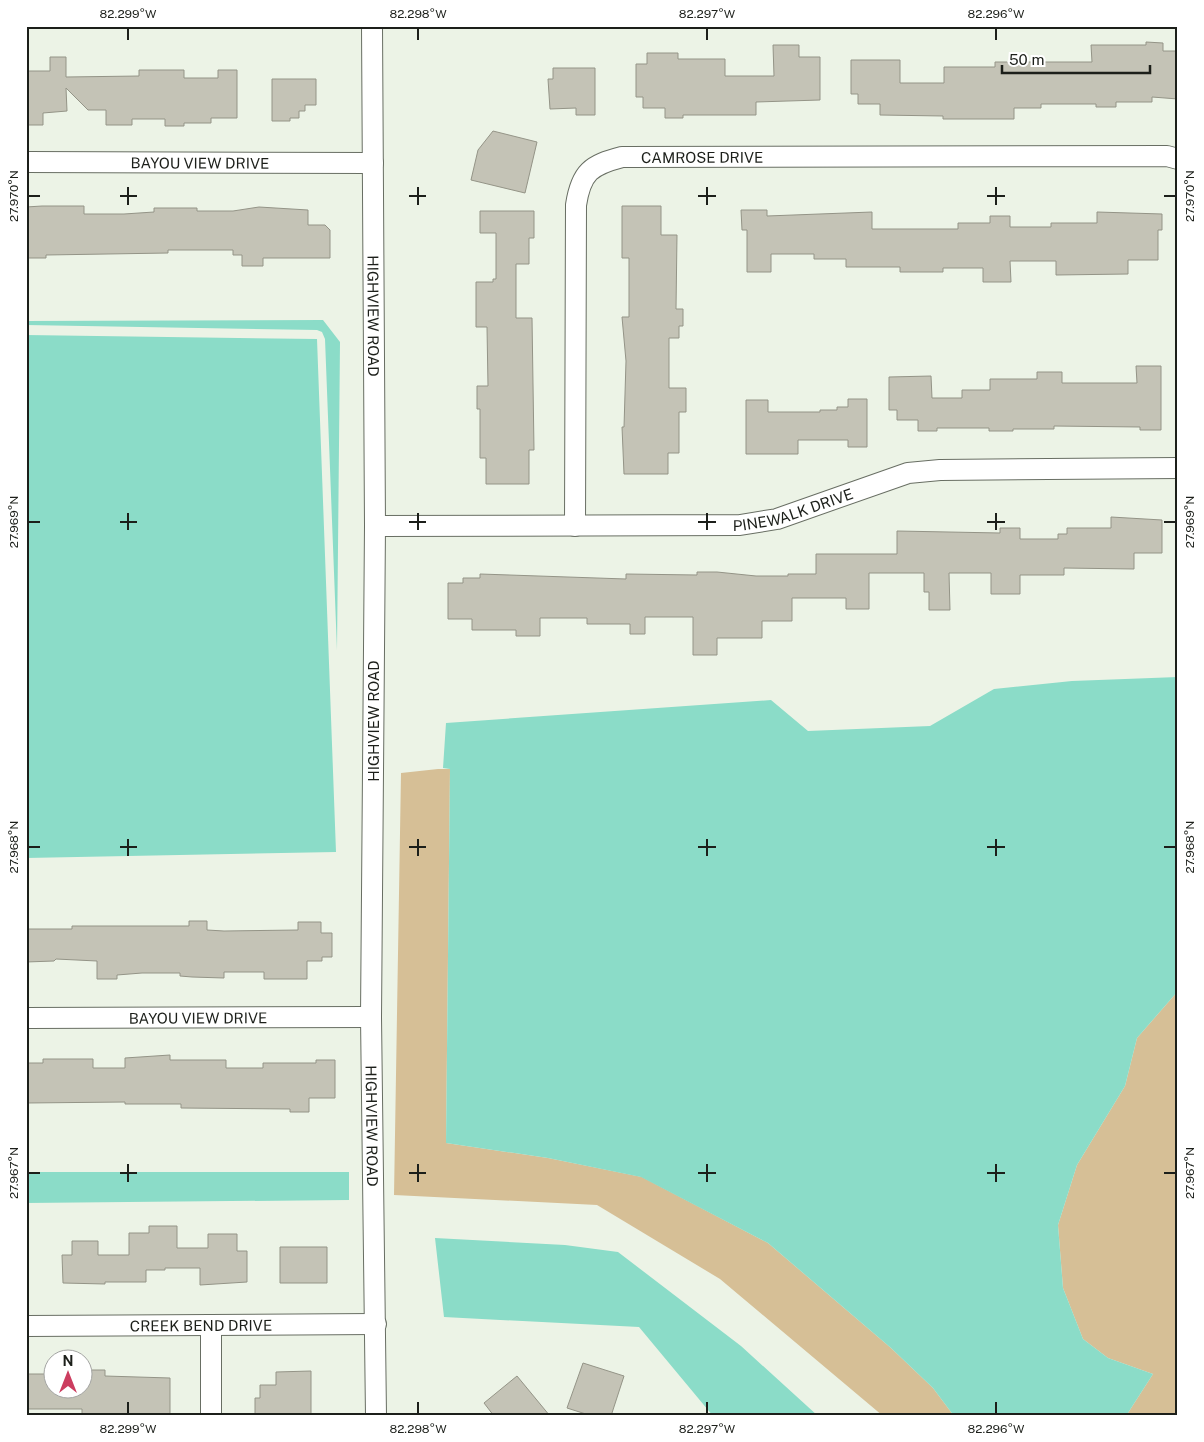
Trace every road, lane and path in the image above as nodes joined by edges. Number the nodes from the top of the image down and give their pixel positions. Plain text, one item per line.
1 (372, 26) edge
2 (1178, 159) edge
3 (26, 162) edge
4 (372, 163) junction
5 (1178, 468) edge
6 (374, 526) junction
7 (575, 526) junction
8 (371, 1017) junction
9 (26, 1018) edge
10 (376, 1324) junction
11 (211, 1325) junction
12 (26, 1326) edge
13 (211, 1416) edge
14 (376, 1416) edge

1 - 4 street, HIGHVIEW ROAD
2 - 7 street, CAMROSE DRIVE
3 - 4 street, BAYOU VIEW DRIVE
4 - 6 street, HIGHVIEW ROAD
5 - 7 street, PINEWALK DRIVE
6 - 7 street, PINEWALK DRIVE
6 - 8 street, HIGHVIEW ROAD
8 - 9 street, BAYOU VIEW DRIVE
8 - 10 street, HIGHVIEW ROAD
10 - 11 street, CREEK BEND DRIVE
10 - 14 street, HIGHVIEW ROAD
11 - 12 street, CREEK BEND DRIVE
11 - 13 street

